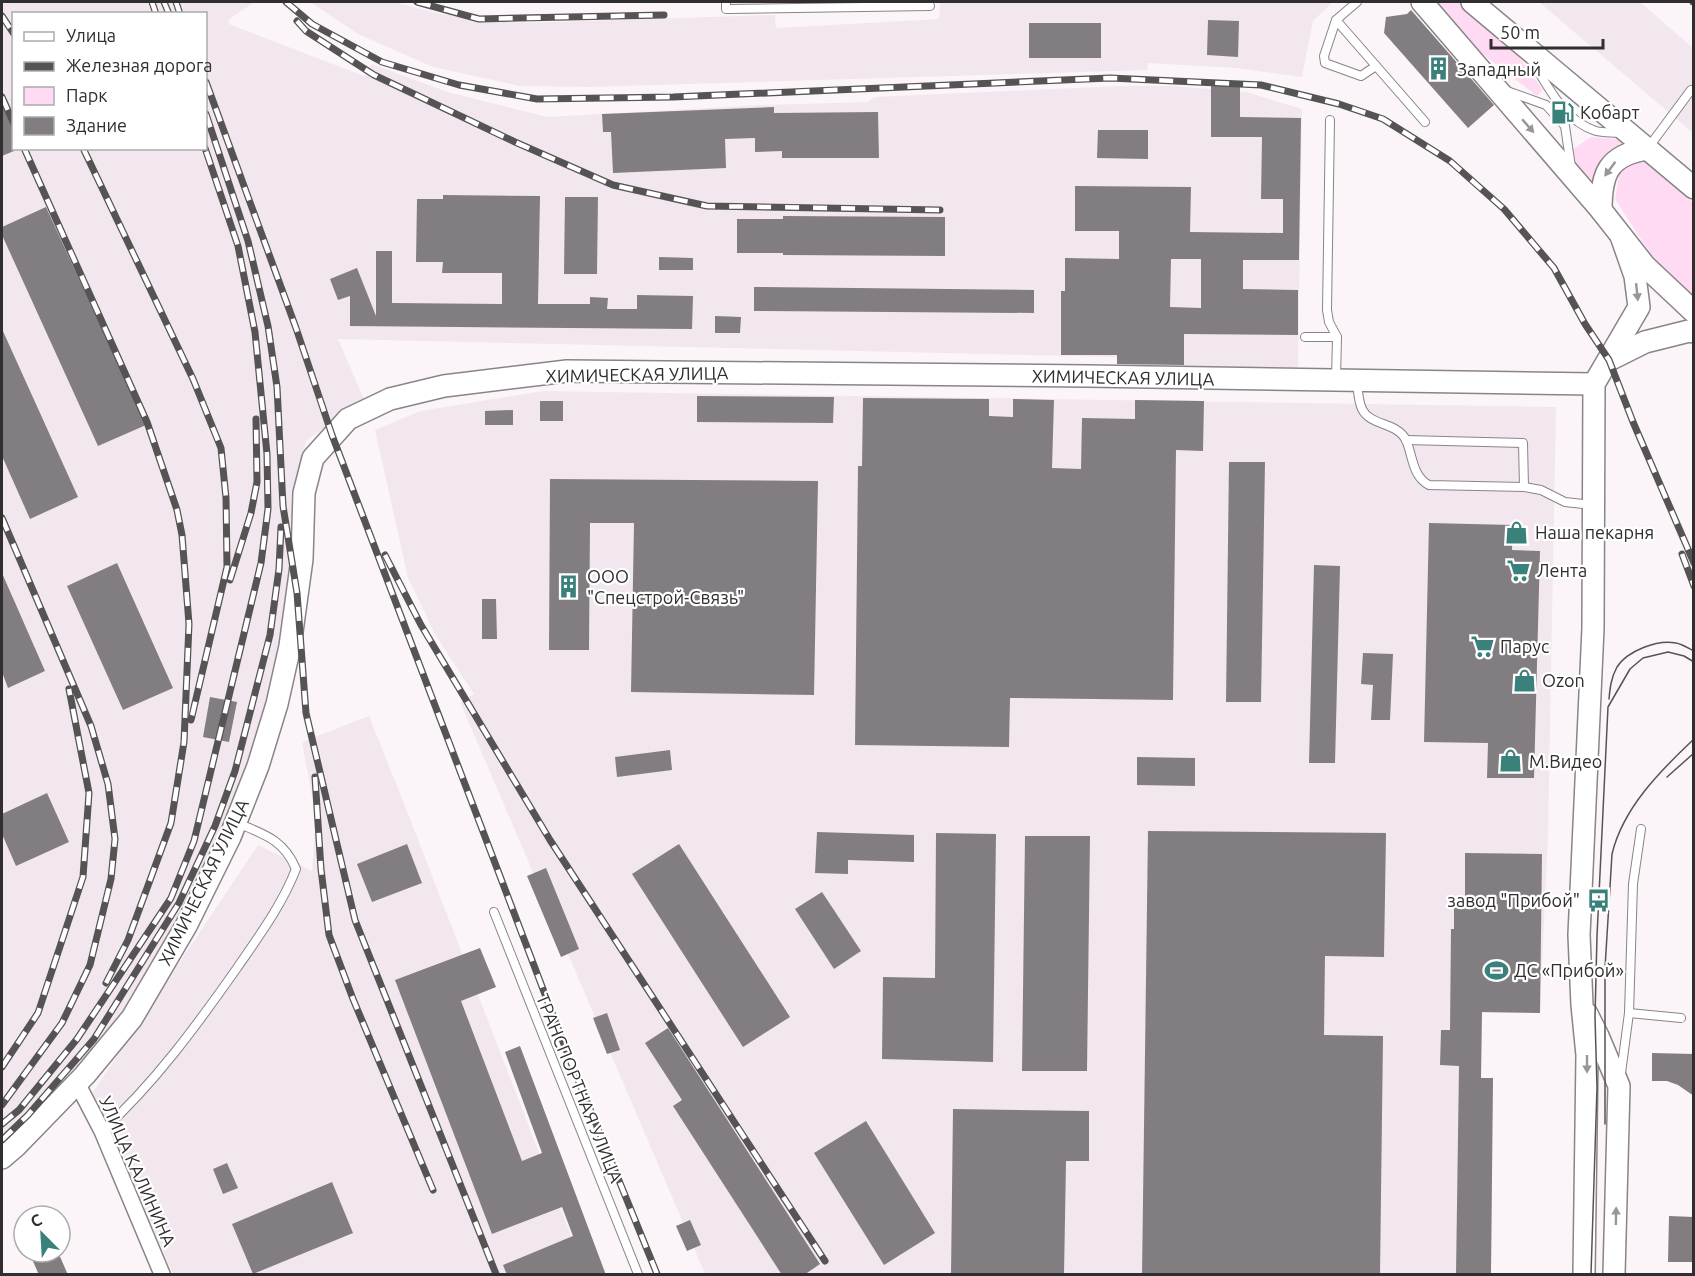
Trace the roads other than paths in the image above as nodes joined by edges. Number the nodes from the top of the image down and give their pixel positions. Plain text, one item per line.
1 (726, 2) edge
2 (1357, 2) edge
3 (1422, 2) edge
4 (1472, 2) edge
5 (930, 6) dead end
6 (1336, 20) junction
7 (1376, 66) junction
8 (1691, 90) dead end
9 (1330, 120) dead end
10 (1425, 122) dead end
11 (1647, 149) junction
12 (1694, 188) edge
13 (1601, 210) junction
14 (1621, 236) junction
15 (1694, 312) edge
16 (1694, 332) edge
17 (1305, 337) dead end
18 (1337, 337) junction
19 (1609, 360) junction
20 (1336, 380) junction
21 (1357, 380) junction
22 (1594, 384) junction
23 (1406, 440) junction
24 (1524, 487) junction
25 (1594, 505) junction
26 (235, 823) junction
27 (1641, 830) dead end
28 (494, 912) dead end
29 (1582, 1005) junction
30 (1629, 1013) junction
31 (1682, 1018) dead end
32 (77, 1083) junction
33 (1619, 1086) junction
34 (102, 1131) junction
35 (2, 1158) edge
36 (162, 1275) edge
37 (638, 1275) edge
38 (1584, 1275) edge
39 (1614, 1275) edge

1 - 5 lane
2 - 6 lane
3 -> 13 main road
4 - 11 main road
6 - 7 lane
6 - 7 lane
7 - 10 lane
8 - 11 lane
9 - 18 lane
11 - 12 main road
11 -> 13 main road
13 - 14 main road
14 - 15 main road
14 -> 19 main road
16 - 19 main road
17 - 18 lane
18 - 20 lane
19 - 22 main road
20 - 21 main road, ХИМИЧЕСКАЯ УЛИЦА
20 - 26 main road, ХИМИЧЕСКАЯ УЛИЦА
21 - 22 main road, ХИМИЧЕСКАЯ УЛИЦА
21 - 23 lane
22 - 25 main road
23 - 24 lane
23 - 24 lane
24 - 25 lane
25 - 29 main road
26 - 32 main road, ХИМИЧЕСКАЯ УЛИЦА
26 - 34 lane
27 - 30 lane
28 - 37 lane, ТРАНСПОРТНАЯ УЛИЦА
29 - 33 main road
29 -> 38 main road
30 - 31 lane
30 - 33 lane
32 - 34 street, УЛИЦА КАЛИНИНА
32 - 35 main road, ХИМИЧЕСКАЯ УЛИЦА
39 -> 33 main road
34 - 36 street, УЛИЦА КАЛИНИНА

